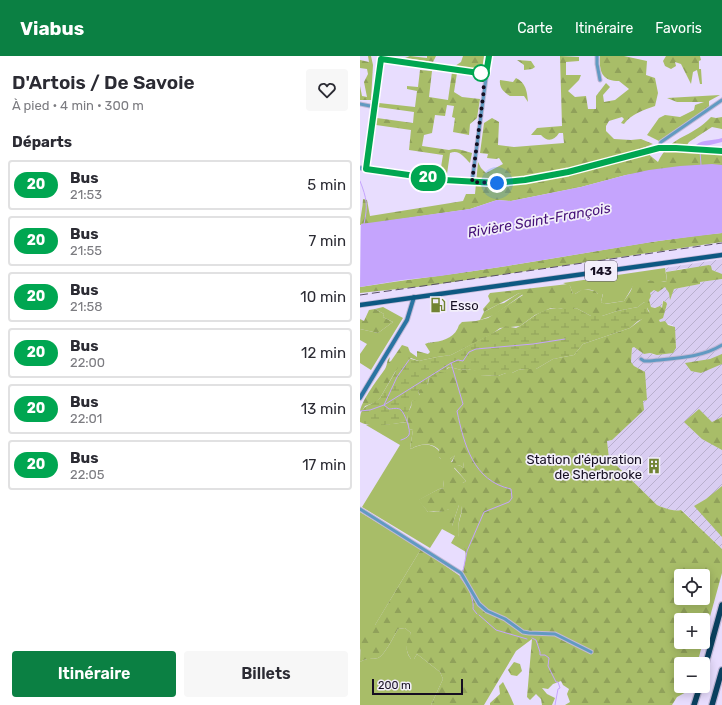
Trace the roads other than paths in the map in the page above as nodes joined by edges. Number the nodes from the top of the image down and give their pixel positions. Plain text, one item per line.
1 (489, 56) edge
2 (597, 56) edge
3 (381, 58) edge
4 (486, 74) junction
5 (600, 80) dead end
6 (722, 100) edge
7 (360, 104) edge
8 (375, 107) junction
9 (659, 148) junction
10 (722, 151) edge
11 (360, 168) edge
12 (366, 169) junction
13 (472, 182) junction
14 (722, 255) edge
15 (414, 297) junction
16 (360, 305) edge
17 (722, 345) edge
18 (641, 359) dead end
19 (360, 398) edge
20 (360, 509) edge
21 (722, 604) edge
22 (591, 652) dead end
23 (708, 657) edge
24 (722, 670) edge
25 (698, 693) edge
26 (694, 705) edge
27 (712, 705) edge

1 - 4 street
2 - 5 street
3 - 4 street
3 - 8 street
4 - 13 street
6 - 9 street
7 - 8 street
8 - 12 street
9 - 10 street
9 - 13 street
11 - 12 street
12 - 13 street
14 - 15 main road, 143
15 - 16 main road, 143
15 - 19 main road
17 - 18 street
20 - 22 street
21 - 23 highway
24 - 27 highway
25 - 26 highway

